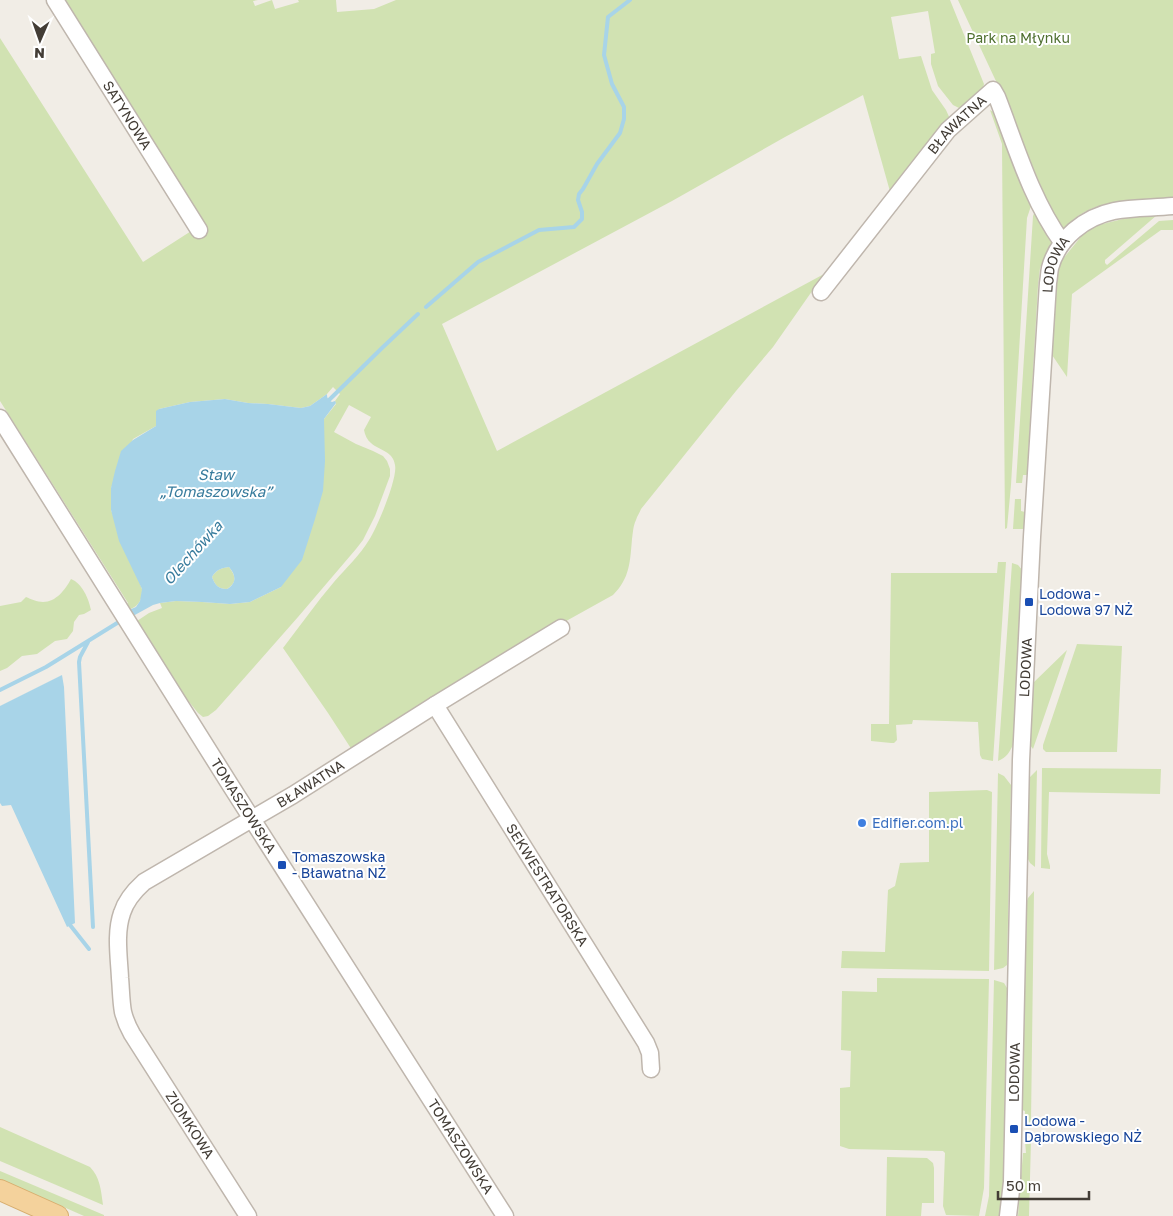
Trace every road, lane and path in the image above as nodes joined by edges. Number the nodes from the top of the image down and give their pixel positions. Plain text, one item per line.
1 (55, 0) edge
2 (1173, 206) edge
3 (199, 230) dead end
4 (1062, 242) junction
5 (821, 292) dead end
6 (0, 418) edge
7 (561, 628) dead end
8 (435, 705) junction
9 (252, 818) junction
10 (132, 1034) joint
11 (651, 1070) dead end
12 (0, 1190) edge
13 (58, 1216) edge
14 (248, 1216) edge
15 (505, 1216) edge
16 (1008, 1216) edge

1 - 3 street, SATYNOWA
2 - 4 street, LODOWA
4 - 5 street, BŁAWATNA
4 - 16 street, LODOWA
6 - 9 street, TOMASZOWSKA
7 - 8 street, BŁAWATNA
8 - 9 street, BŁAWATNA
8 - 11 street, SEKWESTRATORSKA
9 - 10 street, BŁAWATNA
9 - 15 street, TOMASZOWSKA
10 - 14 street, ZIOMKOWA
12 - 13 main road

